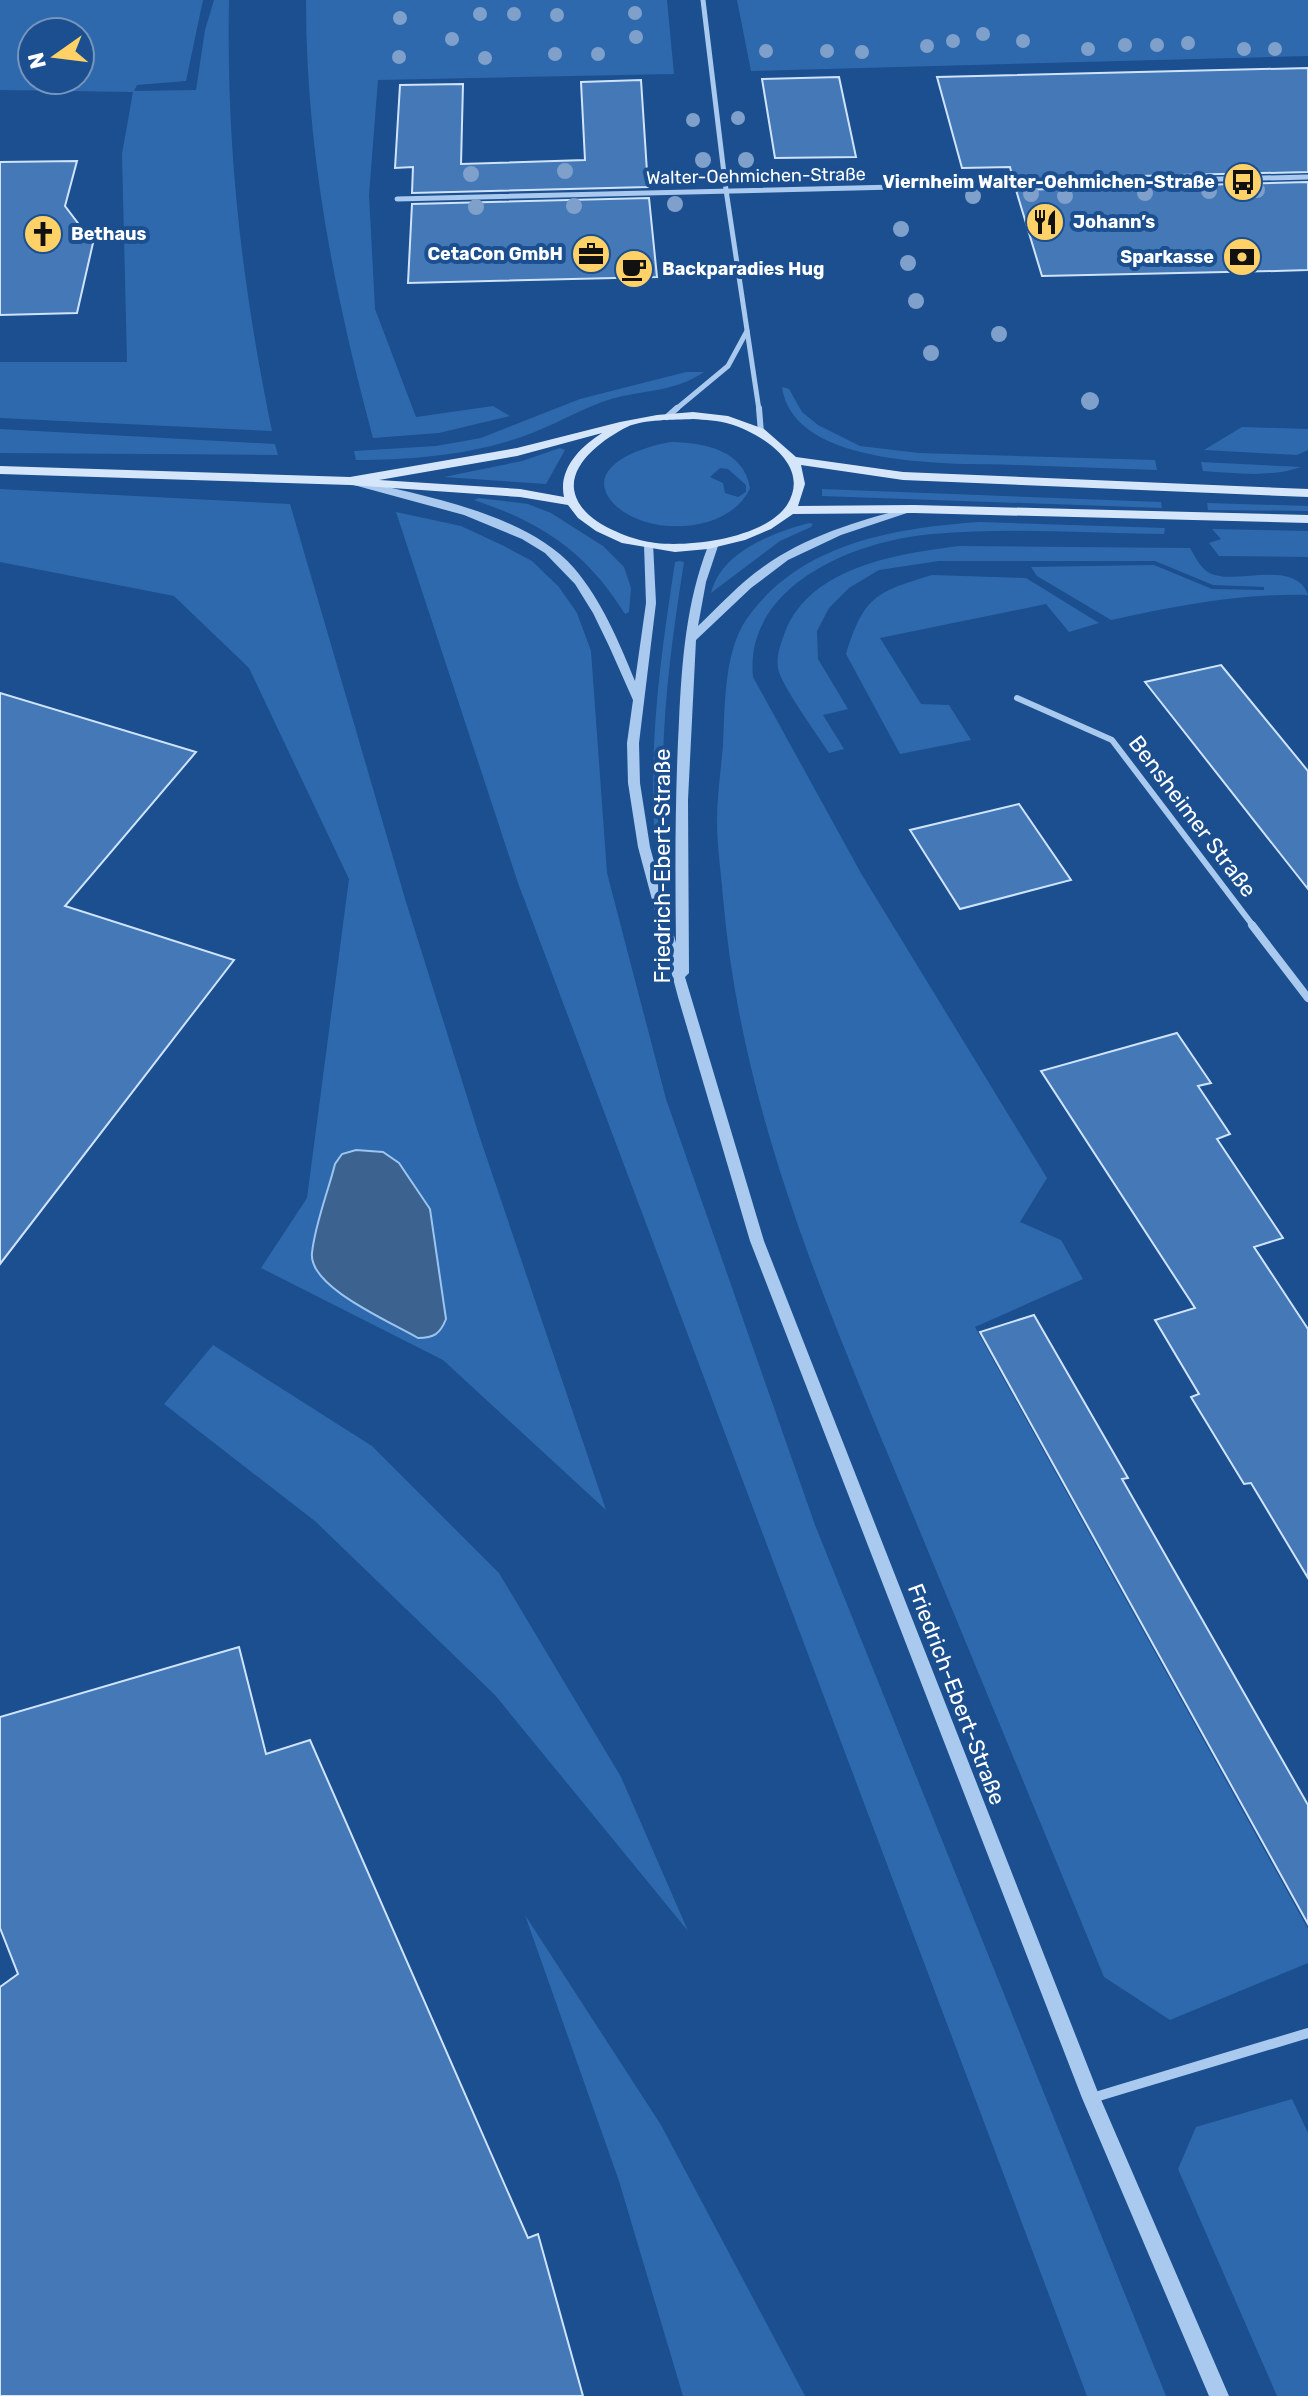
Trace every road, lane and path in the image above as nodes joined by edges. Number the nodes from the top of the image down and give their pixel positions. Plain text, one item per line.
1 (703, 0) edge
2 (1308, 177) edge
3 (726, 190) junction
4 (397, 199) dead end
5 (747, 330) junction
6 (667, 417) junction
7 (621, 427) junction
8 (761, 433) junction
9 (793, 460) junction
10 (0, 470) edge
11 (350, 481) junction
12 (1308, 493) edge
13 (570, 502) junction
14 (914, 509) junction
15 (790, 510) junction
16 (1308, 519) edge
17 (649, 545) junction
18 (713, 546) junction
19 (690, 640) junction
20 (1017, 698) dead end
21 (637, 699) junction
22 (684, 997) junction
23 (1308, 998) edge
24 (1308, 2033) edge
25 (1091, 2098) junction
26 (1219, 2396) edge

1 - 3 street
2 - 3 street, Walter-Oehmichen-Straße
3 - 4 street, Walter-Oehmichen-Straße
3 - 5 street
5 - 6 street
5 - 8 street
6 - 7 main road
6 - 8 main road
7 - 11 main road
7 - 13 main road
8 - 9 main road
9 - 12 main road
9 - 15 main road
10 - 11 main road
11 - 13 main road
11 - 21 street
13 - 17 main road
14 - 15 main road
14 - 16 main road
14 - 19 street
15 - 18 main road
17 - 18 main road
17 - 21 street, Friedrich-Ebert-Straße
18 - 19 street, Friedrich-Ebert-Straße
19 - 22 street, Friedrich-Ebert-Straße
20 - 23 street, Bensheimer Straße
21 - 22 street, Friedrich-Ebert-Straße
22 - 25 street, Friedrich-Ebert-Straße
24 - 25 street
25 - 26 street, Friedrich-Ebert-Straße

